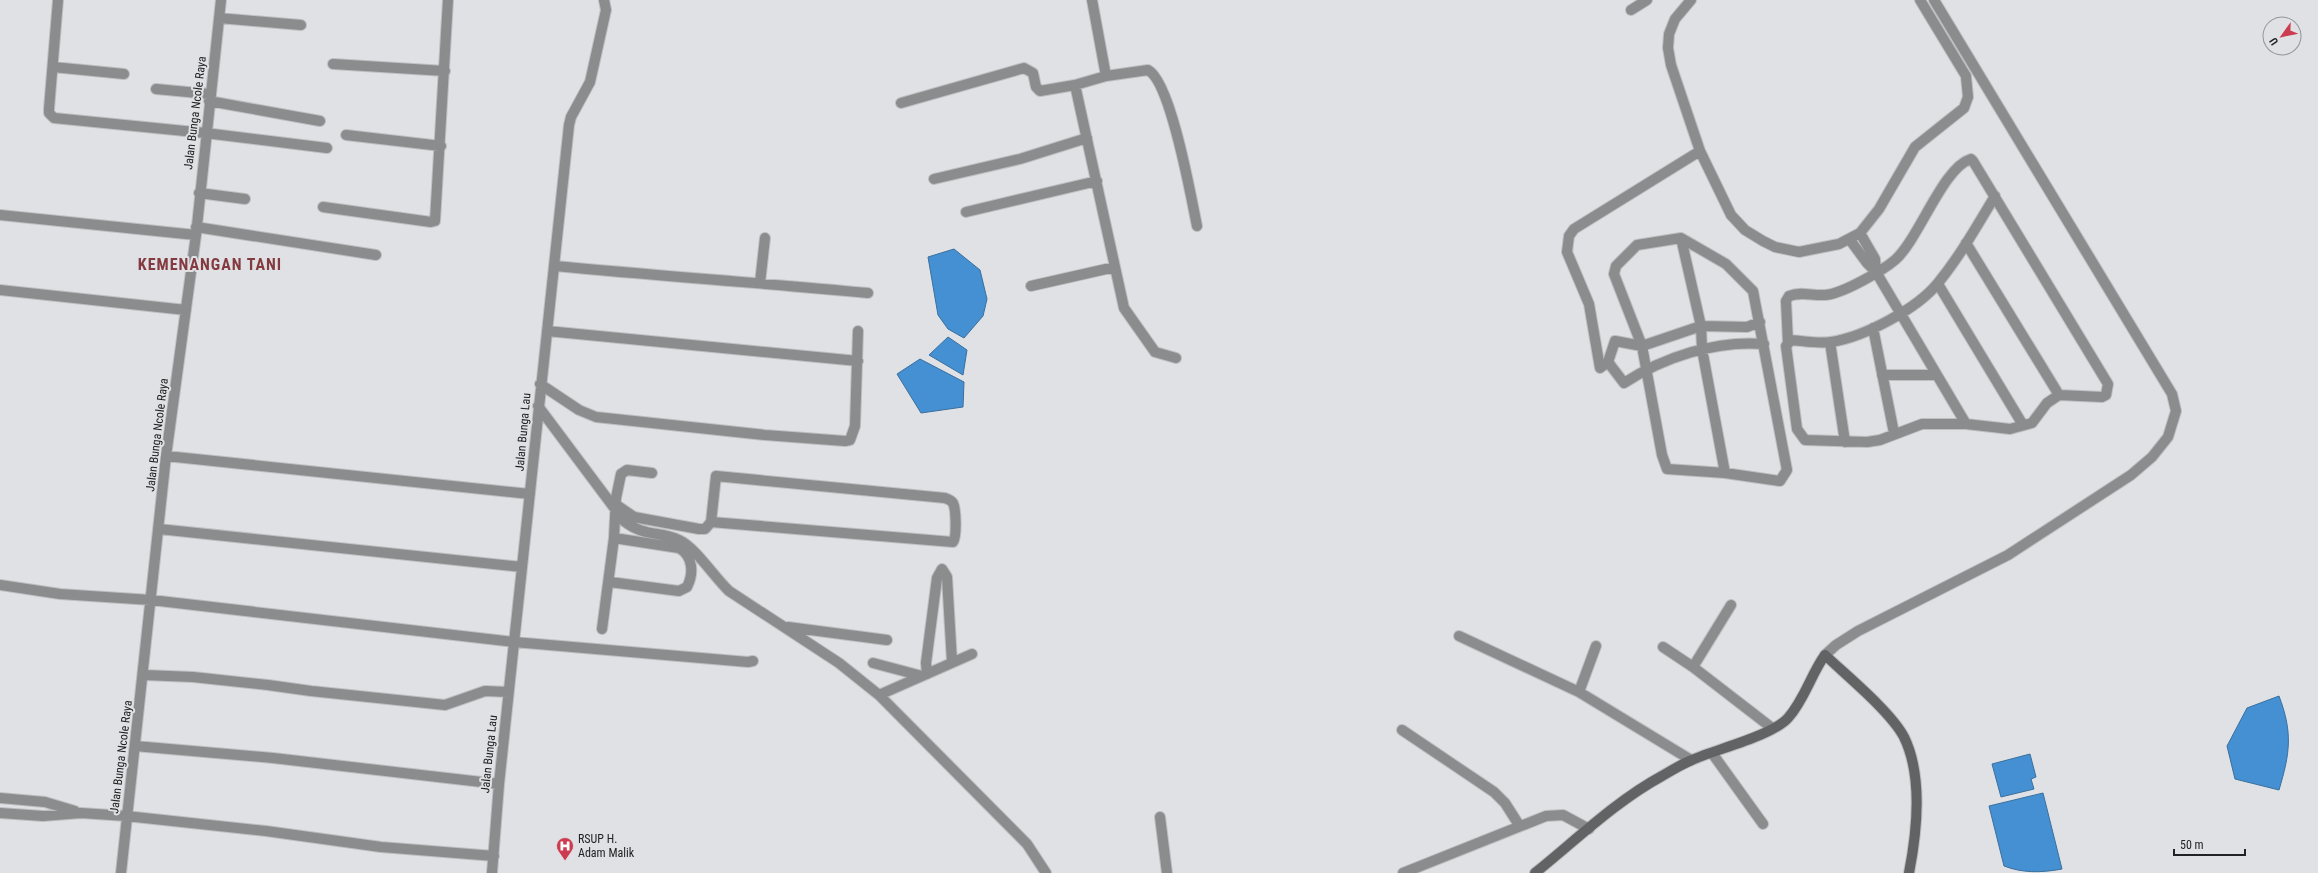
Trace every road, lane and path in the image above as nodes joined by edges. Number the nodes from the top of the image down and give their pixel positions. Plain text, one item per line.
1 (58, 0) edge
2 (221, 0) edge
3 (448, 0) edge
4 (610, 0) edge
5 (1092, 0) edge
6 (1648, 0) edge
7 (1691, 0) edge
8 (1920, 0) edge
9 (1934, 0) edge
10 (605, 5) edge
11 (1631, 10) dead end
12 (219, 18) junction
13 (301, 25) dead end
14 (333, 64) dead end
15 (52, 67) junction
16 (445, 71) junction
17 (124, 74) dead end
18 (1106, 76) junction
19 (1076, 85) junction
20 (156, 89) dead end
21 (209, 98) junction
22 (901, 103) dead end
23 (320, 121) dead end
24 (205, 133) junction
25 (346, 135) dead end
26 (1087, 138) junction
27 (441, 146) junction
28 (327, 148) dead end
29 (1700, 151) junction
30 (934, 179) dead end
31 (1097, 181) junction
32 (199, 193) junction
33 (1995, 196) junction
34 (245, 199) dead end
35 (323, 207) dead end
36 (966, 212) dead end
37 (0, 215) edge
38 (1197, 226) dead end
39 (196, 231) junction
40 (1860, 233) junction
41 (765, 238) dead end
42 (1680, 238) junction
43 (1850, 240) junction
44 (1966, 243) junction
45 (376, 255) dead end
46 (554, 266) junction
47 (1115, 267) junction
48 (1876, 272) junction
49 (760, 283) junction
50 (1938, 284) junction
51 (1031, 286) dead end
52 (0, 290) edge
53 (868, 292) dead end
54 (186, 310) junction
55 (1901, 312) junction
56 (1760, 322) junction
57 (1701, 326) junction
58 (1873, 328) junction
59 (547, 331) junction
60 (858, 331) dead end
61 (1788, 342) junction
62 (1830, 342) junction
63 (1764, 344) junction
64 (1642, 346) junction
65 (1702, 349) junction
66 (1176, 358) dead end
67 (858, 361) junction
68 (1608, 362) junction
69 (1645, 369) junction
70 (1882, 375) junction
71 (1938, 375) junction
72 (540, 384) junction
73 (2059, 395) junction
74 (538, 406) junction
75 (1966, 424) junction
76 (2023, 425) junction
77 (1894, 434) junction
78 (1845, 442) junction
79 (166, 456) junction
80 (652, 473) dead end
81 (1724, 473) junction
82 (530, 494) junction
83 (615, 508) junction
84 (711, 522) junction
85 (159, 529) junction
86 (614, 538) junction
87 (522, 567) junction
88 (610, 582) junction
89 (0, 585) edge
90 (152, 600) junction
91 (1731, 606) dead end
92 (785, 626) junction
93 (602, 629) dead end
94 (1459, 636) dead end
95 (887, 640) dead end
96 (514, 642) junction
97 (1596, 646) dead end
98 (1663, 647) dead end
99 (972, 654) dead end
100 (1825, 655) junction
101 (752, 661) dead end
102 (952, 662) junction
103 (873, 663) dead end
104 (1693, 667) junction
105 (924, 675) junction
106 (144, 676) junction
107 (508, 692) junction
108 (1578, 692) junction
109 (878, 695) junction
110 (1772, 728) junction
111 (1402, 730) dead end
112 (135, 746) junction
113 (1712, 753) junction
114 (1691, 760) junction
115 (499, 784) junction
116 (0, 798) edge
117 (0, 813) edge
118 (81, 813) junction
119 (126, 816) junction
120 (1160, 817) dead end
121 (1763, 824) dead end
122 (1519, 825) junction
123 (1589, 829) junction
124 (494, 856) junction
125 (1048, 871) edge
126 (121, 873) edge
127 (492, 873) edge
128 (1167, 873) edge
129 (1403, 873) edge
130 (1535, 873) edge
131 (1909, 873) edge

1 - 15 street
2 - 12 street, Jalan Bunga Ncole Raya
3 - 16 street
4 - 10 street, Jalan Bunga Lau
5 - 18 street
6 - 11 street
7 - 29 street
8 - 40 street
9 - 100 street
10 - 46 street, Jalan Bunga Lau
12 - 13 street
12 - 21 street, Jalan Bunga Ncole Raya
14 - 16 street
15 - 17 street
15 - 24 street
16 - 27 street
18 - 19 street
18 - 38 street
19 - 22 street
19 - 26 street
20 - 21 street
21 - 23 street
21 - 24 street, Jalan Bunga Ncole Raya
24 - 28 street
24 - 32 street, Jalan Bunga Ncole Raya
25 - 27 street
26 - 30 street
26 - 31 street
27 - 35 street
29 - 43 street
29 - 68 street
31 - 36 street
31 - 47 street
32 - 34 street
32 - 39 street, Jalan Bunga Ncole Raya
33 - 44 street
33 - 48 street
33 - 73 street
37 - 39 street
39 - 45 street
39 - 54 street, Jalan Bunga Ncole Raya
40 - 43 street
40 - 48 street
41 - 49 street
42 - 56 street
42 - 57 street
42 - 64 street
43 - 48 street
44 - 50 street
44 - 73 street
46 - 49 street
46 - 59 street, Jalan Bunga Lau
47 - 51 street
47 - 66 street
48 - 55 street
48 - 61 street
49 - 53 street
50 - 55 street
50 - 76 street
52 - 54 street
54 - 79 street, Jalan Bunga Ncole Raya
55 - 58 street
55 - 71 street
56 - 57 street
56 - 63 street
57 - 64 street
57 - 65 street
58 - 62 street
58 - 70 street
59 - 67 street
59 - 72 street, Jalan Bunga Lau
60 - 67 street
61 - 62 street
61 - 78 street
62 - 78 street
63 - 65 street
63 - 81 street
64 - 68 street
64 - 69 street
65 - 69 street
65 - 81 street
67 - 72 street
68 - 69 street
69 - 81 street
70 - 71 street
70 - 77 street
71 - 75 street
72 - 74 street, Jalan Bunga Lau
73 - 76 street
74 - 82 street, Jalan Bunga Lau
74 - 83 street
75 - 76 street
75 - 77 street
77 - 78 street
79 - 82 street
79 - 85 street, Jalan Bunga Ncole Raya
80 - 83 street
82 - 87 street, Jalan Bunga Lau
83 - 84 street
83 - 86 street
83 - 92 street
84 - 84 street
85 - 87 street
85 - 90 street, Jalan Bunga Ncole Raya
86 - 88 street
86 - 88 street
87 - 96 street, Jalan Bunga Lau
88 - 93 street
89 - 90 street
90 - 96 street
90 - 106 street, Jalan Bunga Ncole Raya
91 - 104 street
92 - 95 street
92 - 109 street
94 - 108 street
96 - 101 street
96 - 107 street, Jalan Bunga Lau
97 - 108 street
98 - 104 street
99 - 102 street
100 - 110 street
100 - 131 street
102 - 105 street
102 - 105 street
103 - 105 street
104 - 110 street
105 - 109 street
106 - 107 street
106 - 112 street, Jalan Bunga Ncole Raya
107 - 115 street, Jalan Bunga Lau
108 - 114 street
109 - 125 street
110 - 113 street
111 - 122 street
112 - 115 street
112 - 119 street, Jalan Bunga Ncole Raya
113 - 114 street
113 - 121 street
114 - 123 street
115 - 124 street, Jalan Bunga Lau
116 - 118 street
117 - 118 street
118 - 119 street
119 - 124 street
119 - 126 street, Jalan Bunga Ncole Raya
120 - 128 street
122 - 123 street
122 - 129 street
123 - 130 street
124 - 127 street, Jalan Bunga Lau

